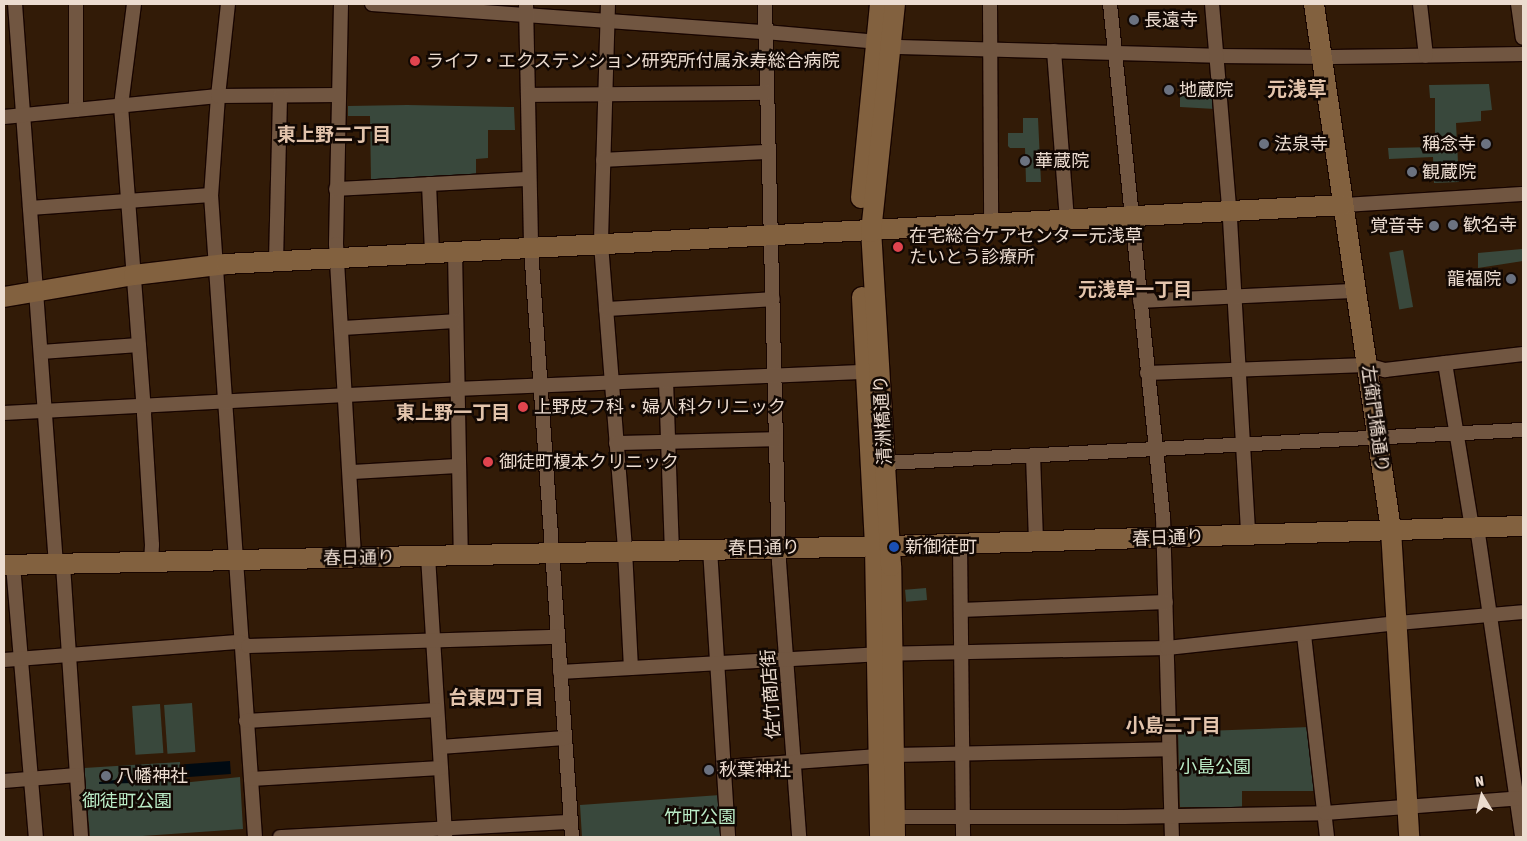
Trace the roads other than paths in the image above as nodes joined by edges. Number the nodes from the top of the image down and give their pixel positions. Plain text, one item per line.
1 (15, 4) edge
2 (76, 4) edge
3 (134, 4) edge
4 (228, 4) edge
5 (340, 4) edge
6 (372, 4) edge
7 (608, 4) edge
8 (765, 4) edge
9 (880, 4) edge
10 (895, 4) edge
11 (990, 4) edge
12 (1110, 4) edge
13 (1212, 4) edge
14 (1314, 4) edge
15 (1420, 4) edge
16 (1518, 4) edge
17 (449, 7) edge
18 (526, 10) edge
19 (607, 21) junction
20 (765, 32) junction
21 (1523, 38) edge
22 (884, 42) junction
23 (989, 49) junction
24 (1054, 51) junction
25 (1115, 53) junction
26 (1523, 54) edge
27 (1216, 56) junction
28 (1426, 56) junction
29 (1320, 57) junction
30 (767, 93) junction
31 (605, 94) junction
32 (339, 95) junction
33 (528, 95) junction
34 (218, 96) junction
35 (280, 96) junction
36 (121, 106) junction
37 (76, 110) junction
38 (24, 115) junction
39 (4, 117) edge
40 (769, 152) junction
41 (603, 160) junction
42 (530, 179) junction
43 (429, 184) junction
44 (336, 189) junction
45 (1523, 194) edge
46 (211, 195) junction
47 (128, 201) junction
48 (1343, 205) junction
49 (30, 208) junction
50 (1229, 211) junction
51 (1131, 216) junction
52 (1067, 219) junction
53 (991, 223) junction
54 (864, 232) junction
55 (771, 236) junction
56 (601, 244) junction
57 (531, 248) junction
58 (455, 252) junction
59 (432, 253) junction
60 (338, 257) junction
61 (276, 261) junction
62 (214, 265) junction
63 (134, 275) junction
64 (1356, 291) junction
65 (36, 293) junction
66 (1234, 296) junction
67 (4, 297) edge
68 (773, 299) junction
69 (1140, 301) junction
70 (606, 309) junction
71 (456, 321) junction
72 (342, 328) junction
73 (139, 345) junction
74 (41, 352) junction
75 (1523, 354) edge
76 (1445, 363) junction
77 (1367, 365) junction
78 (1238, 369) junction
79 (866, 372) junction
80 (1147, 373) junction
81 (774, 376) junction
82 (666, 381) junction
83 (612, 384) junction
84 (540, 387) junction
85 (457, 389) junction
86 (346, 395) junction
87 (225, 402) junction
88 (144, 406) junction
89 (45, 410) junction
90 (4, 412) edge
91 (1523, 430) edge
92 (1456, 433) junction
93 (1377, 437) junction
94 (776, 438) junction
95 (668, 441) junction
96 (616, 443) junction
97 (1243, 444) junction
98 (1156, 449) junction
99 (1033, 455) junction
100 (886, 463) junction
101 (459, 466) junction
102 (351, 472) junction
103 (1523, 526) edge
104 (1474, 527) junction
105 (1391, 530) junction
106 (1248, 535) junction
107 (1164, 538) junction
108 (1036, 540) junction
109 (960, 543) junction
110 (882, 546) junction
111 (779, 548) junction
112 (672, 549) junction
113 (710, 549) junction
114 (625, 550) junction
115 (551, 552) junction
116 (461, 555) junction
117 (428, 556) junction
118 (354, 558) junction
119 (234, 561) junction
120 (151, 563) junction
121 (8, 565) edge
122 (59, 565) junction
123 (1166, 602) junction
124 (961, 610) junction
125 (1523, 612) edge
126 (1490, 615) junction
127 (1398, 623) junction
128 (1304, 635) junction
129 (558, 637) junction
130 (240, 642) junction
131 (433, 642) junction
132 (1167, 648) junction
133 (961, 653) junction
134 (884, 654) junction
135 (70, 655) junction
136 (22, 658) junction
137 (787, 659) junction
138 (4, 660) edge
139 (717, 663) junction
140 (630, 668) junction
141 (560, 672) junction
142 (437, 710) junction
143 (246, 721) junction
144 (565, 738) junction
145 (440, 747) junction
146 (1169, 749) junction
147 (962, 754) junction
148 (886, 756) junction
149 (794, 762) junction
150 (724, 767) junction
151 (441, 768) junction
152 (77, 775) junction
153 (31, 779) junction
154 (251, 780) junction
155 (4, 781) edge
156 (1520, 798) edge
157 (1407, 807) junction
158 (1325, 813) junction
159 (895, 817) junction
160 (1171, 817) junction
161 (963, 818) junction
162 (571, 822) junction
163 (445, 833) edge
164 (36, 837) edge
165 (82, 837) edge
166 (255, 837) edge
167 (280, 837) edge
168 (572, 837) edge
169 (728, 837) edge
170 (800, 837) edge
171 (880, 837) edge
172 (895, 837) edge
173 (963, 837) edge
174 (1172, 837) edge
175 (1328, 837) edge
176 (1409, 837) edge
177 (1522, 837) edge

1 - 38 street
2 - 37 street
3 - 36 street
4 - 34 street
5 - 32 street
6 - 17 street
7 - 19 street
8 - 20 street, 佐竹商店街
9 - 22 street, 清洲橋通り
10 - 22 street, 清洲橋通り
11 - 23 street
12 - 25 street
13 - 27 street
14 - 29 street, 左衛門橋通り
15 - 28 street
16 - 21 street
17 - 18 street
18 - 19 street
18 - 33 street
19 - 20 street
19 - 31 street
20 - 22 street
20 - 30 street, 佐竹商店街
22 - 23 street
22 - 54 street, 清洲橋通り
23 - 24 street
23 - 53 street
24 - 25 street
24 - 52 street
25 - 27 street
25 - 51 street
26 - 28 street
27 - 29 street
27 - 50 street
28 - 29 street
29 - 48 street, 左衛門橋通り
30 - 31 street
30 - 40 street, 佐竹商店街
31 - 33 street
31 - 41 street
32 - 35 street
32 - 44 street
33 - 42 street
34 - 35 street
34 - 36 street
34 - 46 street
35 - 61 street
36 - 37 street
36 - 47 street
37 - 38 street
38 - 39 street
38 - 49 street
40 - 41 street
40 - 55 street, 佐竹商店街
41 - 56 street
42 - 43 street
42 - 57 street
43 - 44 street
43 - 59 street
44 - 60 street
45 - 48 street
46 - 47 street
46 - 62 street
47 - 49 street
47 - 63 street
48 - 50 street
48 - 64 street, 左衛門橋通り
49 - 65 street
50 - 51 street
50 - 66 street
51 - 52 street
51 - 69 street
52 - 53 street
53 - 54 street
54 - 55 street
54 - 79 street, 清洲橋通り
54 - 100 street, 清洲橋通り
55 - 56 street
55 - 68 street, 佐竹商店街
56 - 57 street
56 - 70 street
57 - 58 street
57 - 84 street
58 - 59 street
58 - 71 street
59 - 60 street
60 - 61 street
60 - 72 street
61 - 62 street
62 - 63 street
62 - 87 street
63 - 65 street
63 - 73 street
64 - 66 street
64 - 77 street, 左衛門橋通り
65 - 67 street
65 - 74 street
66 - 69 street
66 - 78 street
68 - 70 street
68 - 81 street, 佐竹商店街
69 - 80 street
70 - 83 street
71 - 72 street
71 - 85 street
72 - 86 street
73 - 74 street
73 - 88 street
74 - 89 street
75 - 76 street
76 - 77 street
76 - 92 street
77 - 78 street
77 - 93 street, 左衛門橋通り
78 - 80 street
78 - 97 street
79 - 81 street
79 - 110 street, 清洲橋通り
80 - 98 street
81 - 82 street
81 - 94 street, 佐竹商店街
82 - 83 street
82 - 95 street
83 - 84 street
83 - 96 street
84 - 85 street
84 - 115 street
85 - 86 street
85 - 101 street
86 - 87 street
86 - 102 street
87 - 88 street
87 - 119 street
88 - 89 street
88 - 120 street
89 - 90 street
89 - 122 street
91 - 92 street
92 - 93 street
92 - 104 street
93 - 97 street
93 - 105 street, 左衛門橋通り
94 - 95 street
94 - 111 street, 佐竹商店街
95 - 96 street
95 - 112 street
96 - 114 street
97 - 98 street
97 - 106 street
98 - 99 street
98 - 107 street
99 - 100 street
99 - 108 street
100 - 110 street, 清洲橋通り
101 - 102 street
101 - 116 street
102 - 118 street
103 - 104 street, 春日通り
104 - 105 street, 春日通り
104 - 126 street
105 - 106 street, 春日通り
105 - 127 street, 左衛門橋通り
106 - 107 street, 春日通り
107 - 108 street, 春日通り
107 - 123 street
108 - 109 street, 春日通り
109 - 110 street, 春日通り
109 - 124 street
110 - 111 street, 春日通り
110 - 134 street, 清洲橋通り
111 - 113 street, 春日通り
111 - 137 street, 佐竹商店街
112 - 113 street, 春日通り
112 - 114 street, 春日通り
113 - 139 street
114 - 115 street, 春日通り
114 - 140 street
115 - 116 street, 春日通り
115 - 129 street
116 - 117 street, 春日通り
117 - 118 street, 春日通り
117 - 131 street
118 - 119 street, 春日通り
119 - 120 street, 春日通り
119 - 130 street
120 - 122 street, 春日通り
121 - 122 street, 春日通り
121 - 136 street
122 - 135 street
123 - 124 street
123 - 132 street
124 - 133 street
125 - 126 street
126 - 127 street
126 - 156 street
127 - 128 street
127 - 157 street, 左衛門橋通り
128 - 132 street
128 - 158 street
129 - 131 street
129 - 141 street
130 - 131 street
130 - 135 street
130 - 143 street
131 - 142 street
132 - 133 street
132 - 146 street
133 - 134 street
133 - 147 street
134 - 137 street
134 - 148 street, 清洲橋通り
135 - 136 street
135 - 152 street
136 - 138 street
136 - 153 street
137 - 139 street
137 - 149 street, 佐竹商店街
139 - 140 street
139 - 150 street
140 - 141 street
141 - 144 street
142 - 143 street
142 - 145 street
143 - 154 street
144 - 145 street
144 - 162 street
145 - 151 street
146 - 147 street
146 - 160 street
147 - 148 street
147 - 161 street
148 - 149 street
148 - 159 street, 清洲橋通り
148 - 171 street, 清洲橋通り
149 - 150 street
149 - 170 street, 佐竹商店街
150 - 169 street
151 - 154 street
151 - 163 street
152 - 153 street
152 - 165 street
153 - 155 street
153 - 164 street
154 - 166 street
156 - 157 street
156 - 177 street
157 - 158 street
157 - 176 street, 左衛門橋通り
158 - 160 street
158 - 175 street
159 - 161 street
159 - 172 street, 清洲橋通り
160 - 161 street
160 - 174 street
161 - 173 street
162 - 163 street
162 - 168 street
163 - 167 street

